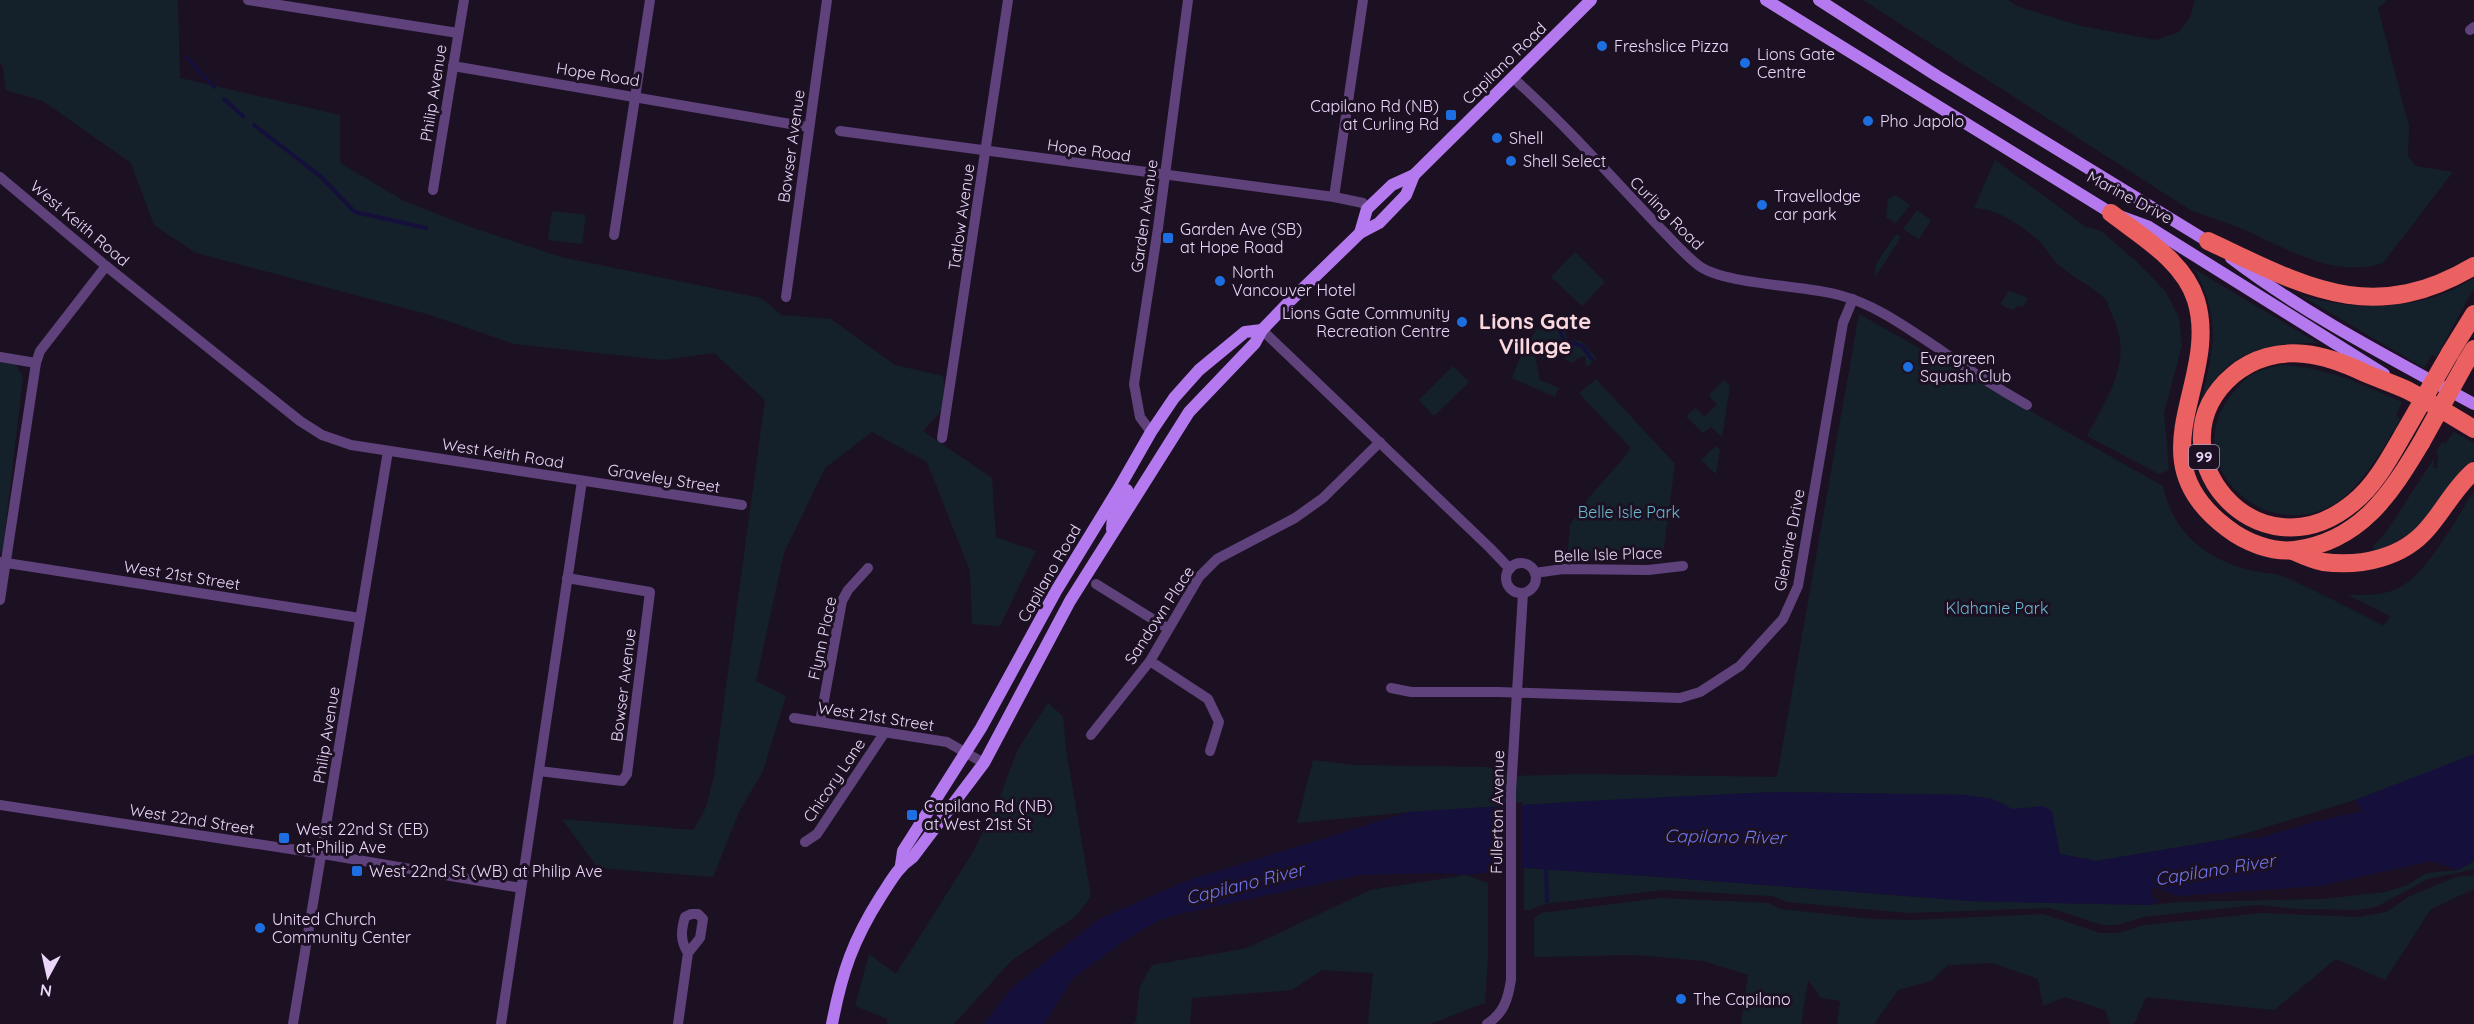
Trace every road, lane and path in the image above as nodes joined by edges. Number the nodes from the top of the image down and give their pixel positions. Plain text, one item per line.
1 (248, 0) edge
2 (464, 0) edge
3 (650, 0) edge
4 (827, 0) edge
5 (1008, 0) edge
6 (1188, 0) edge
7 (1363, 0) edge
8 (1591, 0) edge
9 (1766, 0) edge
10 (1819, 0) edge
11 (458, 33) junction
12 (453, 66) junction
13 (1513, 78) junction
14 (636, 96) junction
15 (808, 127) junction
16 (840, 131) dead end
17 (985, 151) junction
18 (1414, 175) junction
19 (1164, 176) junction
20 (0, 177) edge
21 (433, 190) dead end
22 (1334, 197) junction
23 (1367, 209) junction
24 (2111, 213) junction
25 (1360, 233) junction
26 (614, 235) dead end
27 (2208, 242) junction
28 (106, 266) junction
29 (2474, 266) edge
30 (786, 297) dead end
31 (1853, 299) junction
32 (2474, 314) edge
33 (1262, 330) junction
34 (2470, 356) edge
35 (0, 357) edge
36 (36, 363) junction
37 (2407, 390) junction
38 (2474, 404) edge
39 (2027, 405) dead end
40 (2474, 429) edge
41 (1151, 432) junction
42 (942, 438) dead end
43 (1380, 442) junction
44 (388, 451) junction
45 (2474, 471) edge
46 (582, 481) junction
47 (742, 505) dead end
48 (1112, 532) junction
49 (2291, 550) junction
50 (3, 562) edge
51 (1683, 566) dead end
52 (868, 568) dead end
53 (1509, 569) junction
54 (1535, 573) junction
55 (567, 578) junction
56 (1096, 584) dead end
57 (1522, 593) junction
58 (0, 600) edge
59 (360, 618) junction
60 (1167, 628) junction
61 (1150, 662) junction
62 (1391, 688) dead end
63 (1516, 692) junction
64 (794, 718) dead end
65 (820, 722) junction
66 (885, 732) junction
67 (1091, 735) dead end
68 (1210, 751) dead end
69 (965, 753) junction
70 (984, 763) junction
71 (539, 771) junction
72 (0, 805) edge
73 (805, 842) dead end
74 (323, 854) junction
75 (901, 865) junction
76 (521, 888) junction
77 (688, 953) dead end
78 (293, 1024) edge
79 (501, 1024) edge
80 (678, 1024) edge
81 (832, 1024) edge
82 (1487, 1024) edge

1 - 11 street
2 - 11 street, Philip Avenue
3 - 14 street
4 - 15 street, Bowser Avenue
5 - 17 street, Tatlow Avenue
6 - 19 street, Garden Avenue
7 - 22 street
8 - 13 main road, Capilano Road
9 - 24 main road, Marine Drive
10 - 27 main road, Marine Drive
11 - 12 street, Philip Avenue
12 - 14 street, Hope Road
12 - 21 street, Philip Avenue
13 - 18 main road, Capilano Road
13 - 31 street, Curling Road
14 - 15 street, Hope Road
14 - 26 street
15 - 30 street, Bowser Avenue
16 - 17 street, Hope Road
17 - 19 street, Hope Road
17 - 42 street, Tatlow Avenue
18 - 23 main road, Capilano Road
18 - 25 main road, Capilano Road
19 - 22 street, Hope Road
19 - 41 street, Garden Avenue
20 - 28 street, West Keith Road
22 - 23 street, Hope Road
23 - 25 main road
24 - 37 main road, Marine Drive
24 - 49 highway
25 - 33 main road, Capilano Road
27 - 29 highway
27 - 38 main road, Marine Drive
28 - 36 street
28 - 44 street, West Keith Road
31 - 39 street, Curling Road
31 - 63 street, Glenaire Drive
32 - 37 highway, 99, bridge
33 - 41 main road, Capilano Road
33 - 43 street
33 - 48 main road, Capilano Road
34 - 49 highway, bridge
35 - 36 street
36 - 50 street
37 - 40 highway, Marine Drive
41 - 48 main road
41 - 69 main road, Capilano Road
43 - 53 street
43 - 60 street, Sandown Place
44 - 46 street, West Keith Road
44 - 59 street, Philip Avenue
45 - 49 highway
46 - 47 street, Graveley Street
46 - 55 street, West Keith Road
48 - 70 main road, Capilano Road
50 - 58 street
50 - 59 street, West 21st Street
51 - 54 street, Belle Isle Place
52 - 65 street, Flynn Place
53 - 54 street
53 - 57 street
54 - 57 street
55 - 71 street, West Keith Road
55 - 71 street, Bowser Avenue
56 - 60 street
57 - 63 street, Fullerton Avenue
59 - 74 street, Philip Avenue
60 - 61 street, Sandown Place
61 - 67 street, Sandown Place
61 - 68 street
62 - 63 street, Glenaire Drive
63 - 82 street, Fullerton Avenue
64 - 65 street, West 21st Street
65 - 66 street, West 21st Street
66 - 69 street, West 21st Street
66 - 73 street, Chicory Lane
69 - 70 street, West 21st Street
69 - 75 main road, Capilano Road
70 - 75 main road, Capilano Road
71 - 76 street, West Keith Road
72 - 74 street, West 22nd Street
74 - 76 street, West 22nd Street
74 - 78 street, Philip Avenue
75 - 81 main road, Capilano Road
76 - 79 street, West Keith Road
77 - 80 street

